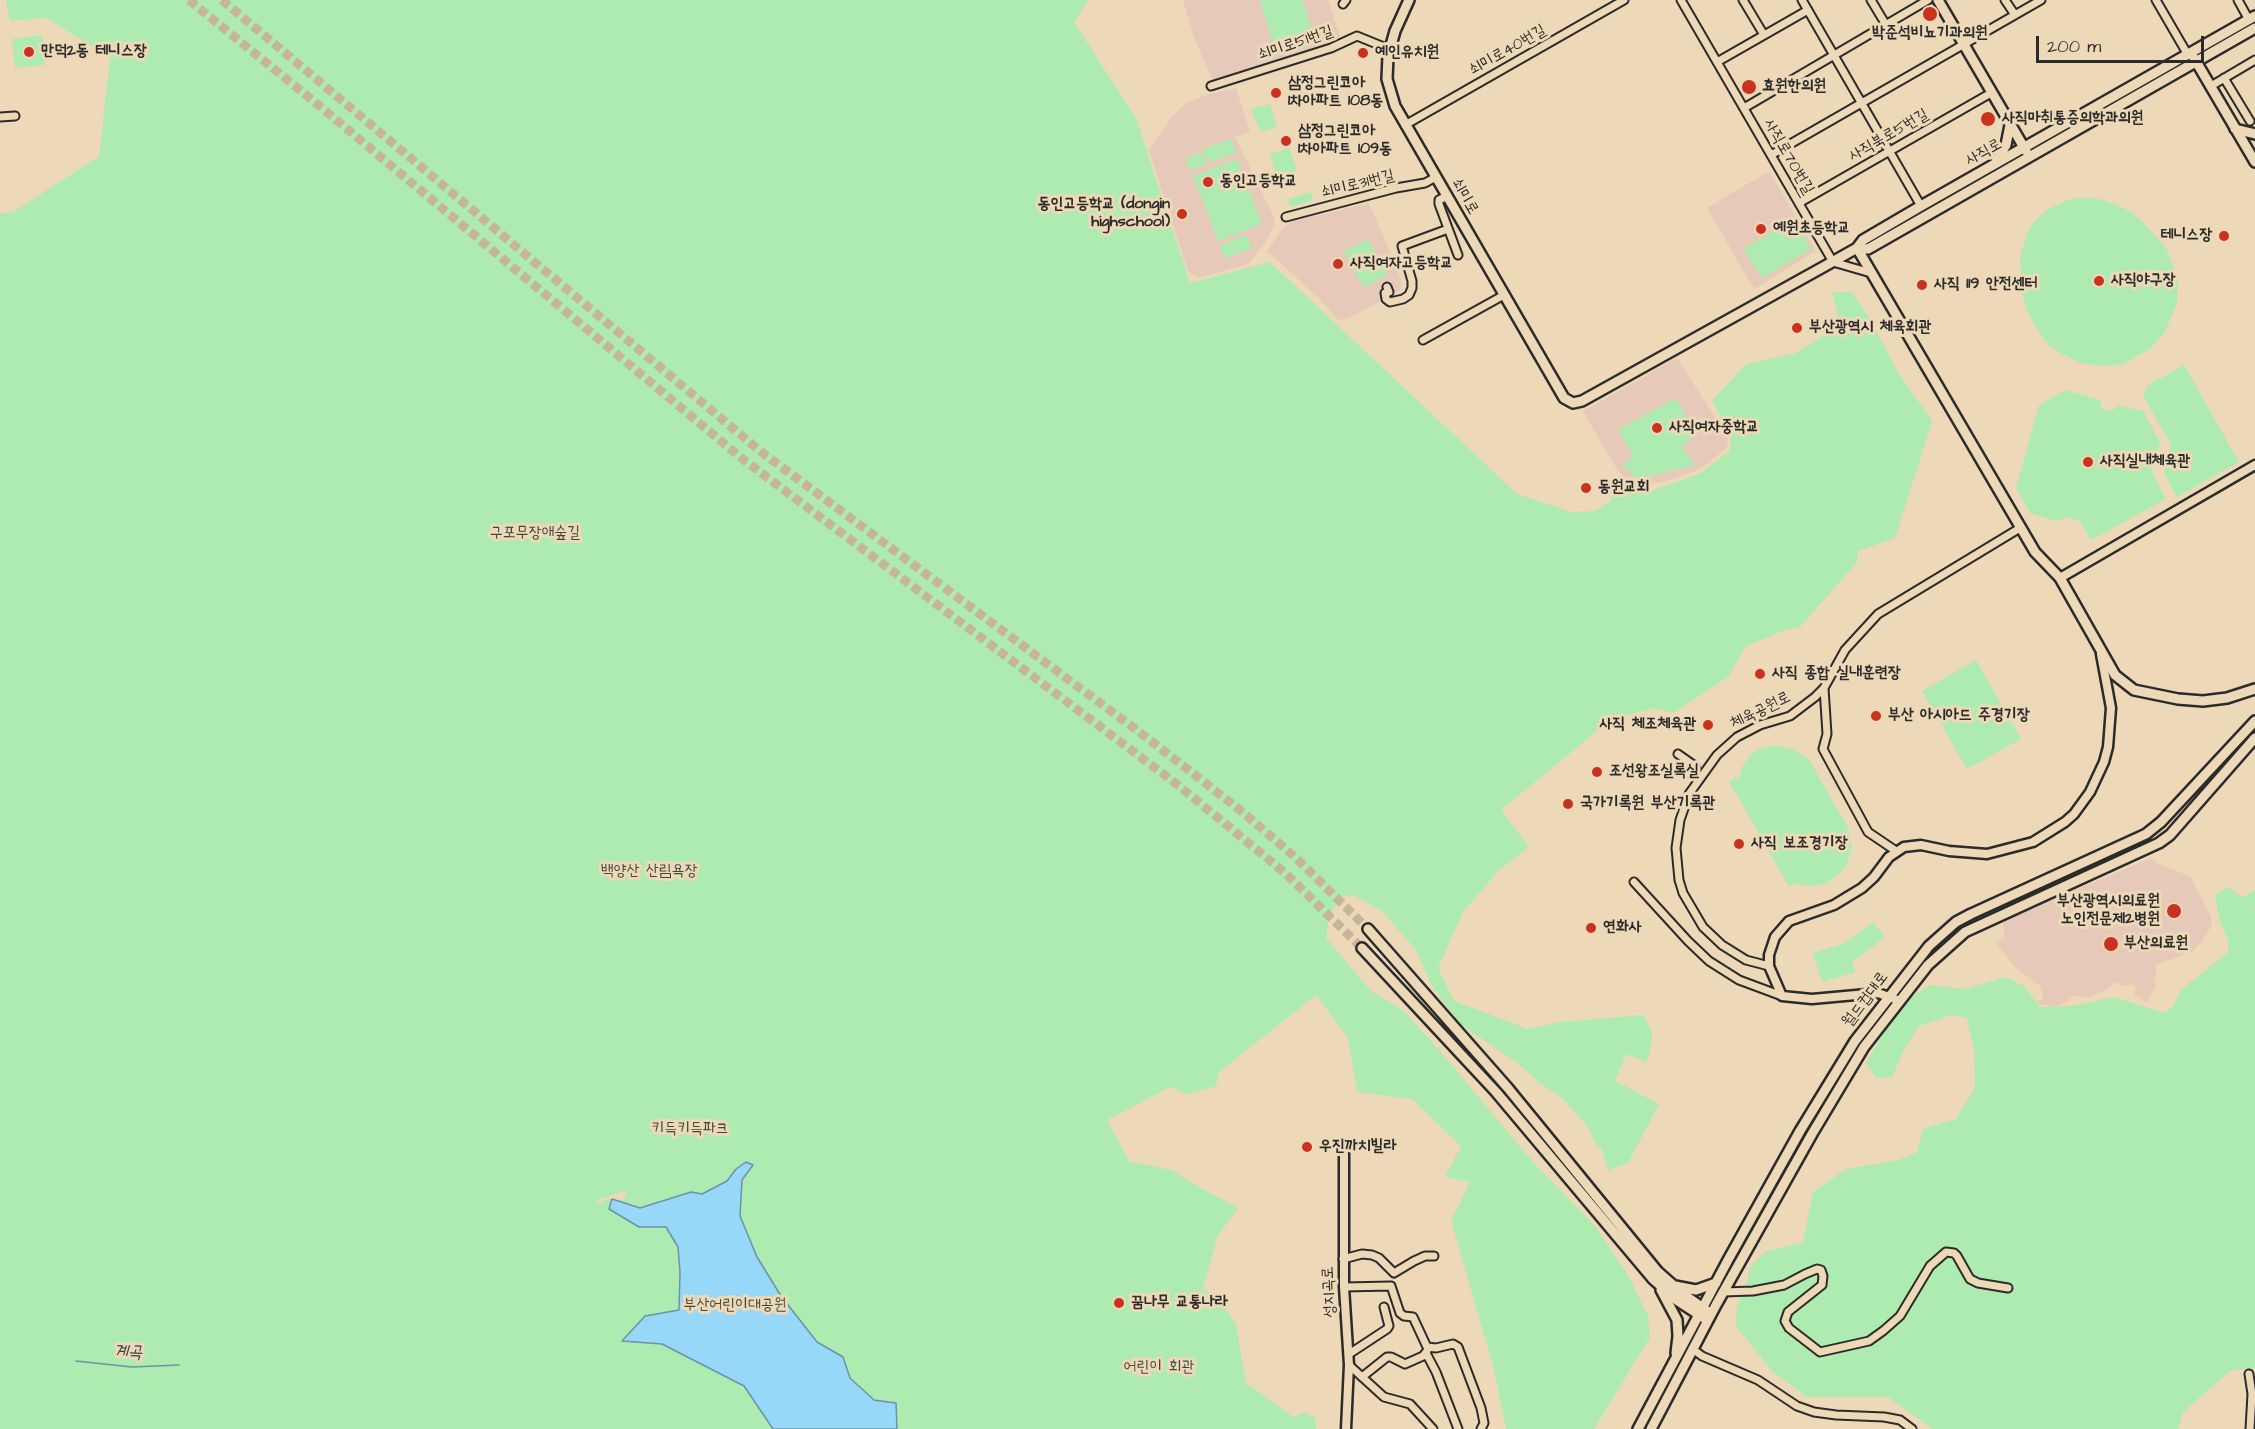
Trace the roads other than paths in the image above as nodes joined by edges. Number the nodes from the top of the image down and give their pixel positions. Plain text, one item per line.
1 (1409, 0) edge
2 (1624, 0) edge
3 (1681, 0) edge
4 (1743, 0) edge
5 (1803, 0) edge
6 (1871, 0) edge
7 (1928, 0) edge
8 (1938, 0) edge
9 (2005, 0) edge
10 (2041, 0) edge
11 (2238, 0) edge
12 (2158, 1) edge
13 (1808, 10) junction
14 (2015, 15) junction
15 (2253, 21) edge
16 (1886, 25) junction
17 (1764, 35) junction
18 (1964, 44) junction
19 (1389, 49) junction
20 (2189, 54) junction
21 (1835, 56) junction
22 (2255, 60) edge
23 (1717, 62) junction
24 (2196, 62) junction
25 (2224, 78) junction
26 (1211, 86) dead end
27 (2211, 86) junction
28 (1991, 93) junction
29 (1862, 103) junction
30 (1744, 108) junction
31 (15, 116) dead end
32 (0, 117) edge
33 (2252, 119) edge
34 (1405, 125) junction
35 (2010, 125) junction
36 (2235, 129) junction
37 (2255, 134) edge
38 (2024, 148) junction
39 (1890, 152) junction
40 (1771, 155) junction
41 (2030, 158) junction
42 (2255, 162) edge
43 (1989, 168) junction
44 (1436, 177) junction
45 (1447, 196) junction
46 (1799, 203) junction
47 (1921, 206) junction
48 (1286, 217) dead end
49 (1448, 230) junction
50 (1857, 248) junction
51 (1458, 255) dead end
52 (1833, 262) junction
53 (1871, 273) junction
54 (1388, 287) dead end
55 (1504, 295) junction
56 (1423, 340) dead end
57 (1564, 398) joint
58 (2255, 465) edge
59 (2020, 528) junction
60 (2060, 578) junction
61 (2099, 650) junction
62 (1824, 688) junction
63 (2253, 691) edge
64 (2255, 721) edge
65 (2255, 738) edge
66 (1678, 754) dead end
67 (1698, 779) junction
68 (1896, 851) junction
69 (1634, 882) dead end
70 (1368, 929) tunnel mouth
71 (1362, 948) tunnel mouth
72 (1769, 966) junction
73 (1782, 996) junction
74 (1888, 996) junction
75 (1900, 1001) junction
76 (1344, 1153) dead end
77 (1434, 1256) dead end
78 (1343, 1259) junction
79 (1653, 1279) junction
80 (1716, 1282) junction
81 (1671, 1284) junction
82 (1344, 1287) junction
83 (2008, 1288) dead end
84 (1723, 1292) junction
85 (1384, 1307) dead end
86 (1701, 1312) junction
87 (1710, 1317) junction
88 (1427, 1350) junction
89 (1694, 1350) junction
90 (1349, 1354) junction
91 (1676, 1359) junction
92 (1349, 1365) junction
93 (2249, 1374) dead end
94 (1362, 1377) junction
95 (1902, 1426) edge
96 (1346, 1429) edge
97 (1433, 1429) edge
98 (1458, 1429) edge
99 (1481, 1429) edge
100 (1638, 1429) edge
101 (1651, 1429) edge
102 (1912, 1429) edge
103 (2250, 1429) edge

1 - 19 main road, 쇠미로
2 - 34 street, 쇠미로40번길
3 - 23 street, 사직로70번길
4 - 17 street
5 - 13 street
6 - 16 street
7 - 16 street
8 - 18 main road
9 - 14 street
10 - 14 street
11 - 15 street
12 - 20 street
13 - 17 street
13 - 21 street
14 - 18 street
15 - 20 main road, 사직로
15 - 24 main road, 사직로
16 - 21 street
17 - 23 street
18 - 28 main road
18 - 29 street
19 - 26 street, 쇠미로51번길
19 - 34 main road, 쇠미로
20 - 24 main road
20 - 38 main road, 사직로
21 - 29 street
21 - 30 street
22 - 25 street
23 - 30 street, 사직로70번길
24 - 27 main road
24 - 41 main road, 사직로
25 - 27 street
25 - 33 street
27 - 36 main road
28 - 35 main road
28 - 39 street, 사직북로5번길
29 - 39 street
29 - 40 street
30 - 40 street, 사직로70번길
31 - 32 street
33 - 36 street
34 - 44 main road, 쇠미로
35 - 38 main road
35 - 43 main road
36 - 37 main road
36 - 42 main road
38 - 41 main road
38 - 43 main road, 사직로
39 - 46 street, 사직북로5번길
39 - 47 street
40 - 46 street, 사직로70번길
41 - 50 main road, 사직로
43 - 47 main road, 사직로
44 - 45 main road, 쇠미로
44 - 48 street, 쇠미로31번길
45 - 49 street
45 - 55 main road, 쇠미로
46 - 52 street, 사직로70번길
47 - 50 main road, 사직로
49 - 51 street
49 - 54 street
50 - 52 main road, 사직로
50 - 53 main road
52 - 53 street
52 - 57 main road, 사직로
53 - 59 main road
55 - 56 street
55 - 57 main road, 쇠미로
58 - 60 street
59 - 60 main road
59 - 62 street, 체육공원로
60 - 61 main road
61 - 63 main road
61 - 68 street
62 - 67 street, 체육공원로
62 - 68 street
64 - 74 main road, 월드컵대로
65 - 75 main road, 월드컵대로
66 - 67 street
67 - 72 street, 체육공원로
68 - 72 street
69 - 73 street
70 - 81 main road
71 - 79 main road
72 - 73 street
73 - 74 street
74 - 75 street
74 - 80 main road, 월드컵대로
75 - 84 main road, 월드컵대로
76 - 78 street, 성지곡로
77 - 78 street
78 - 82 street, 성지곡로
79 - 86 main road
79 - 91 main road
80 - 81 main road
80 - 86 main road, 월드컵대로
81 - 86 main road
82 - 88 street
82 - 90 street, 성지곡로
83 - 84 street
84 - 87 main road, 월드컵대로
85 - 90 street
86 - 87 main road
86 - 91 main road, 월드컵대로
87 - 89 main road, 월드컵대로
88 - 94 street
88 - 98 street
88 - 99 street
89 - 95 street
89 - 101 main road, 월드컵대로
90 - 92 street, 성지곡로
91 - 100 main road, 월드컵대로
92 - 94 street
92 - 96 street, 성지곡로
93 - 103 street
94 - 97 street
95 - 102 street

